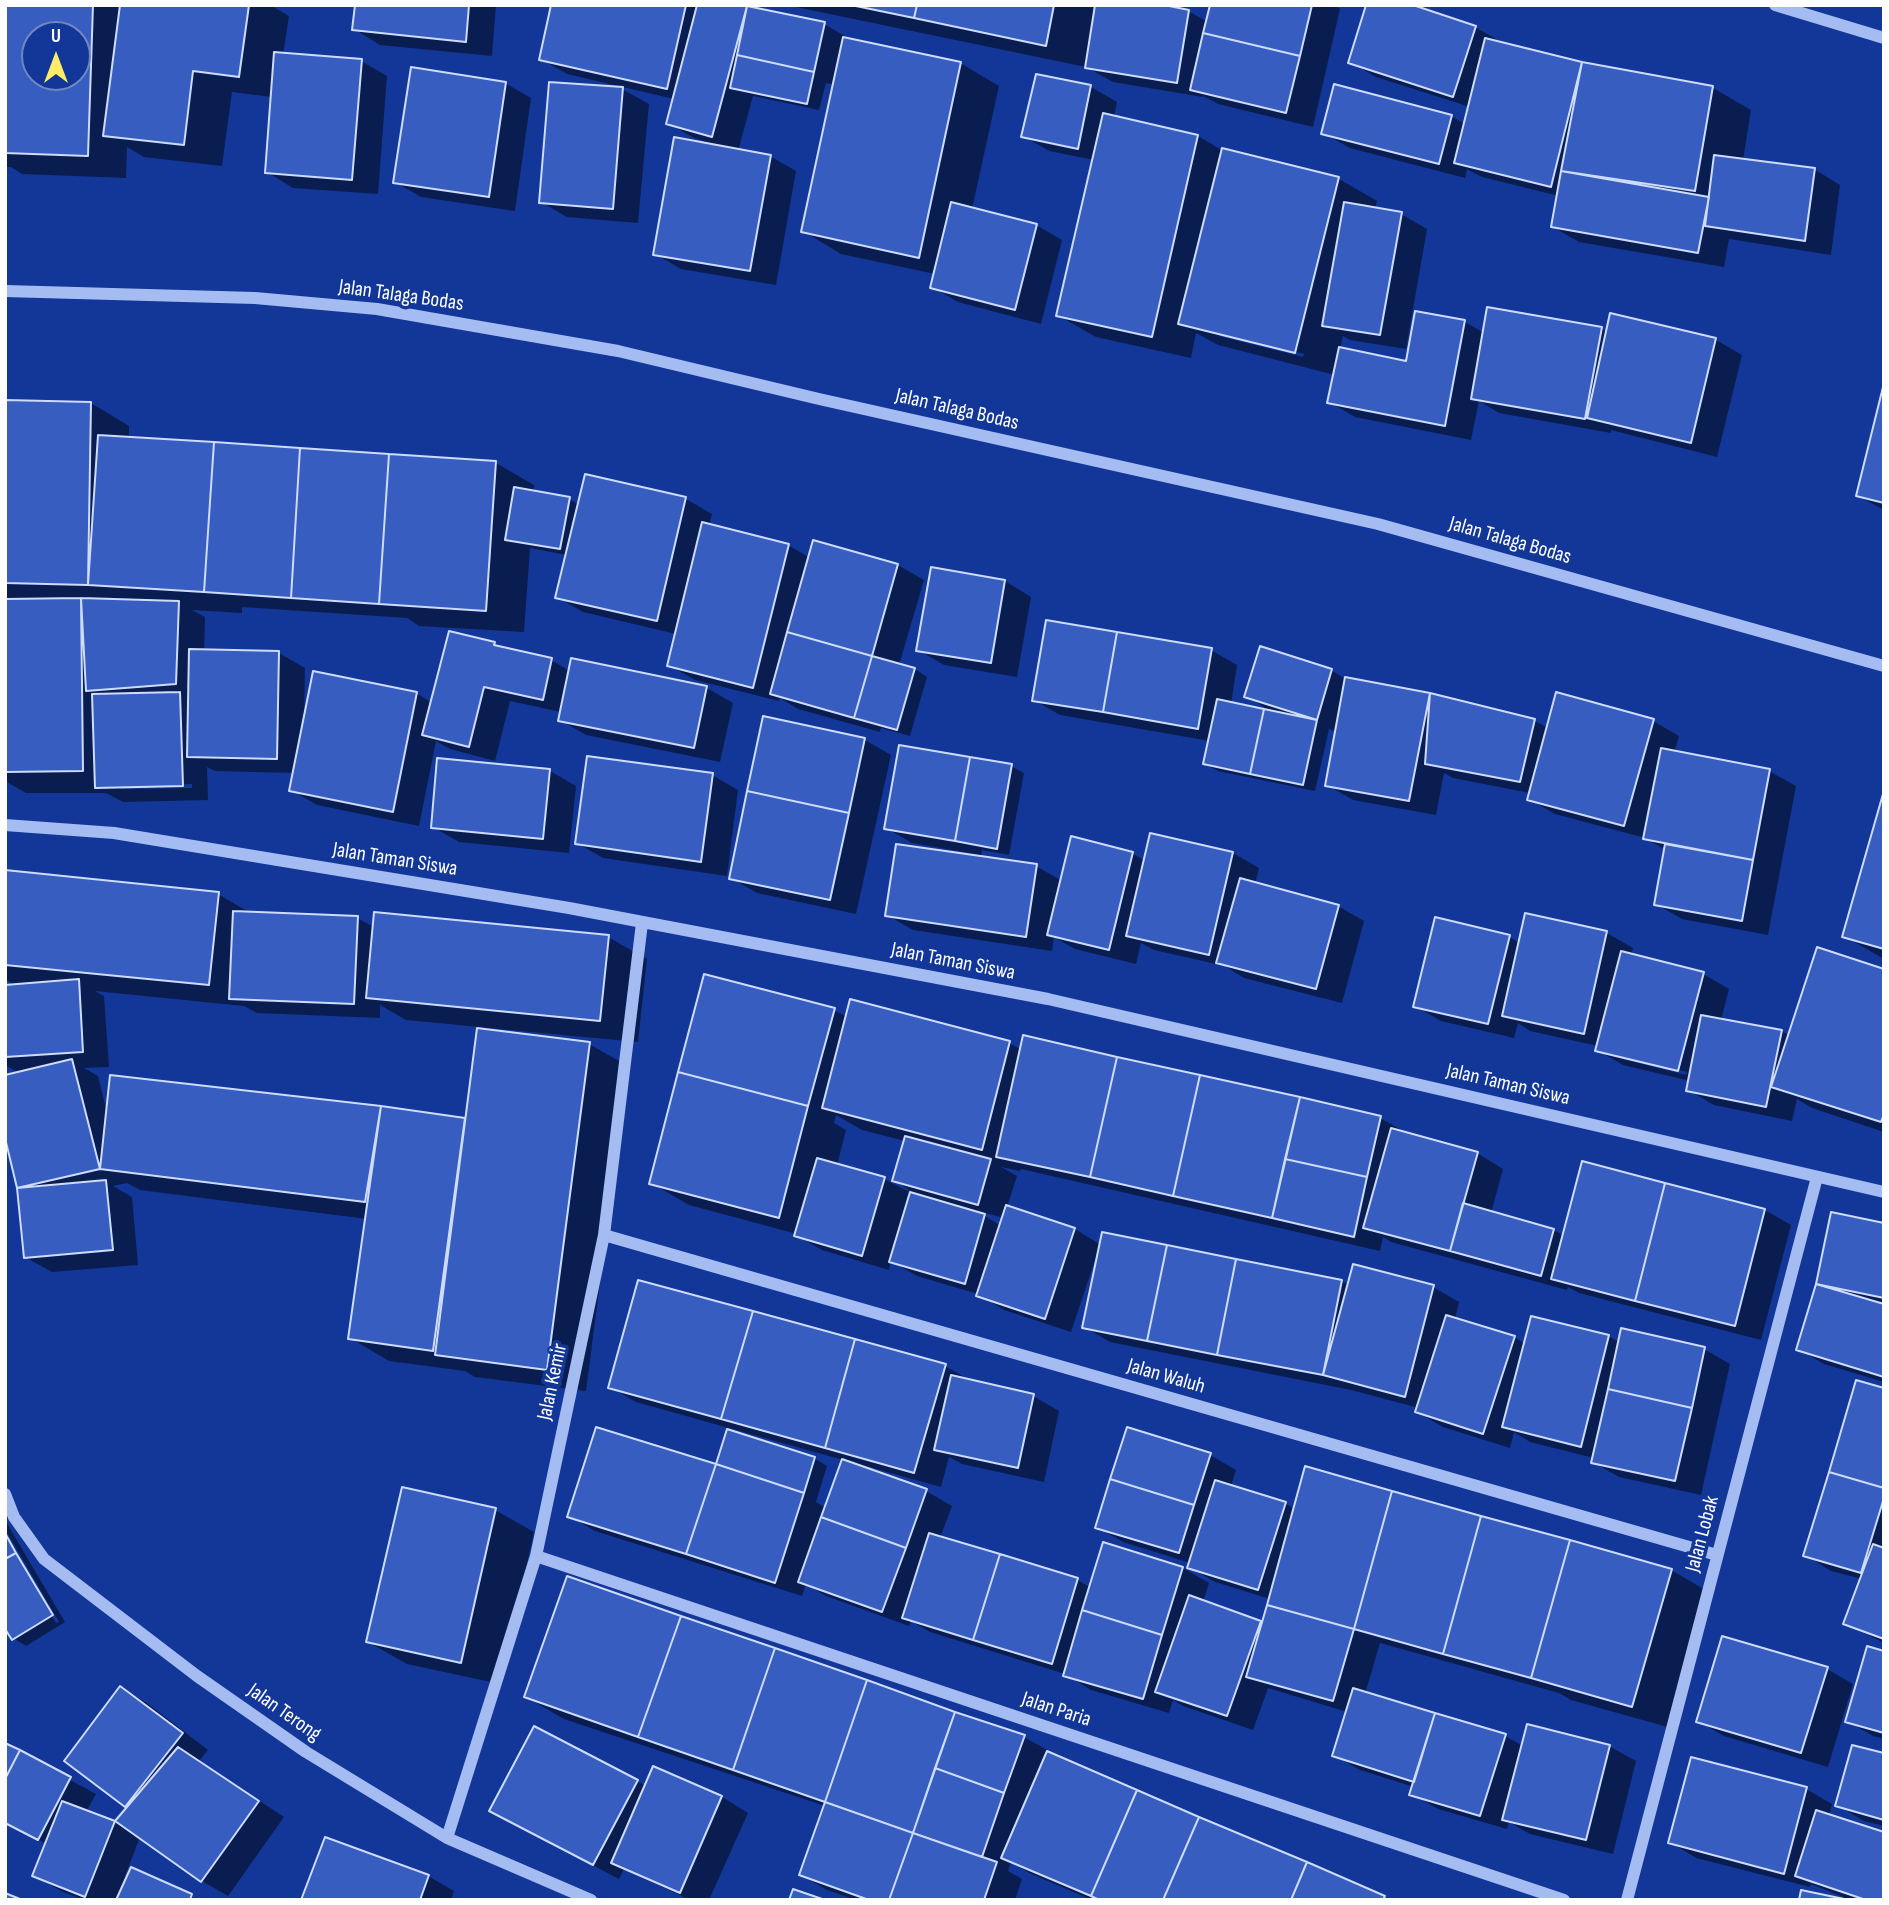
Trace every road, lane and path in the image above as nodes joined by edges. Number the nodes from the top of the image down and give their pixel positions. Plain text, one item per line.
1 (1775, 5) edge
2 (1884, 38) edge
3 (5, 291) edge
4 (1884, 666) edge
5 (5, 825) edge
6 (642, 923) junction
7 (1817, 1177) junction
8 (1884, 1192) edge
9 (604, 1235) junction
10 (5, 1494) edge
11 (1717, 1555) junction
12 (536, 1556) junction
13 (447, 1838) junction
14 (591, 1900) edge
15 (1564, 1900) edge
16 (1627, 1900) edge

1 - 2 street
3 - 4 street, Jalan Talaga Bodas
5 - 6 street, Jalan Taman Siswa
6 - 7 street, Jalan Taman Siswa
6 - 9 street, Jalan Kemir
7 - 8 street, Jalan Taman Siswa
7 - 11 street, Jalan Lobak
9 - 11 street, Jalan Waluh
9 - 12 street, Jalan Kemir
10 - 13 street, Jalan Terong
11 - 16 street, Jalan Lobak
12 - 13 street, Jalan Kemir
12 - 15 street, Jalan Paria
13 - 14 street, Jalan Terong

